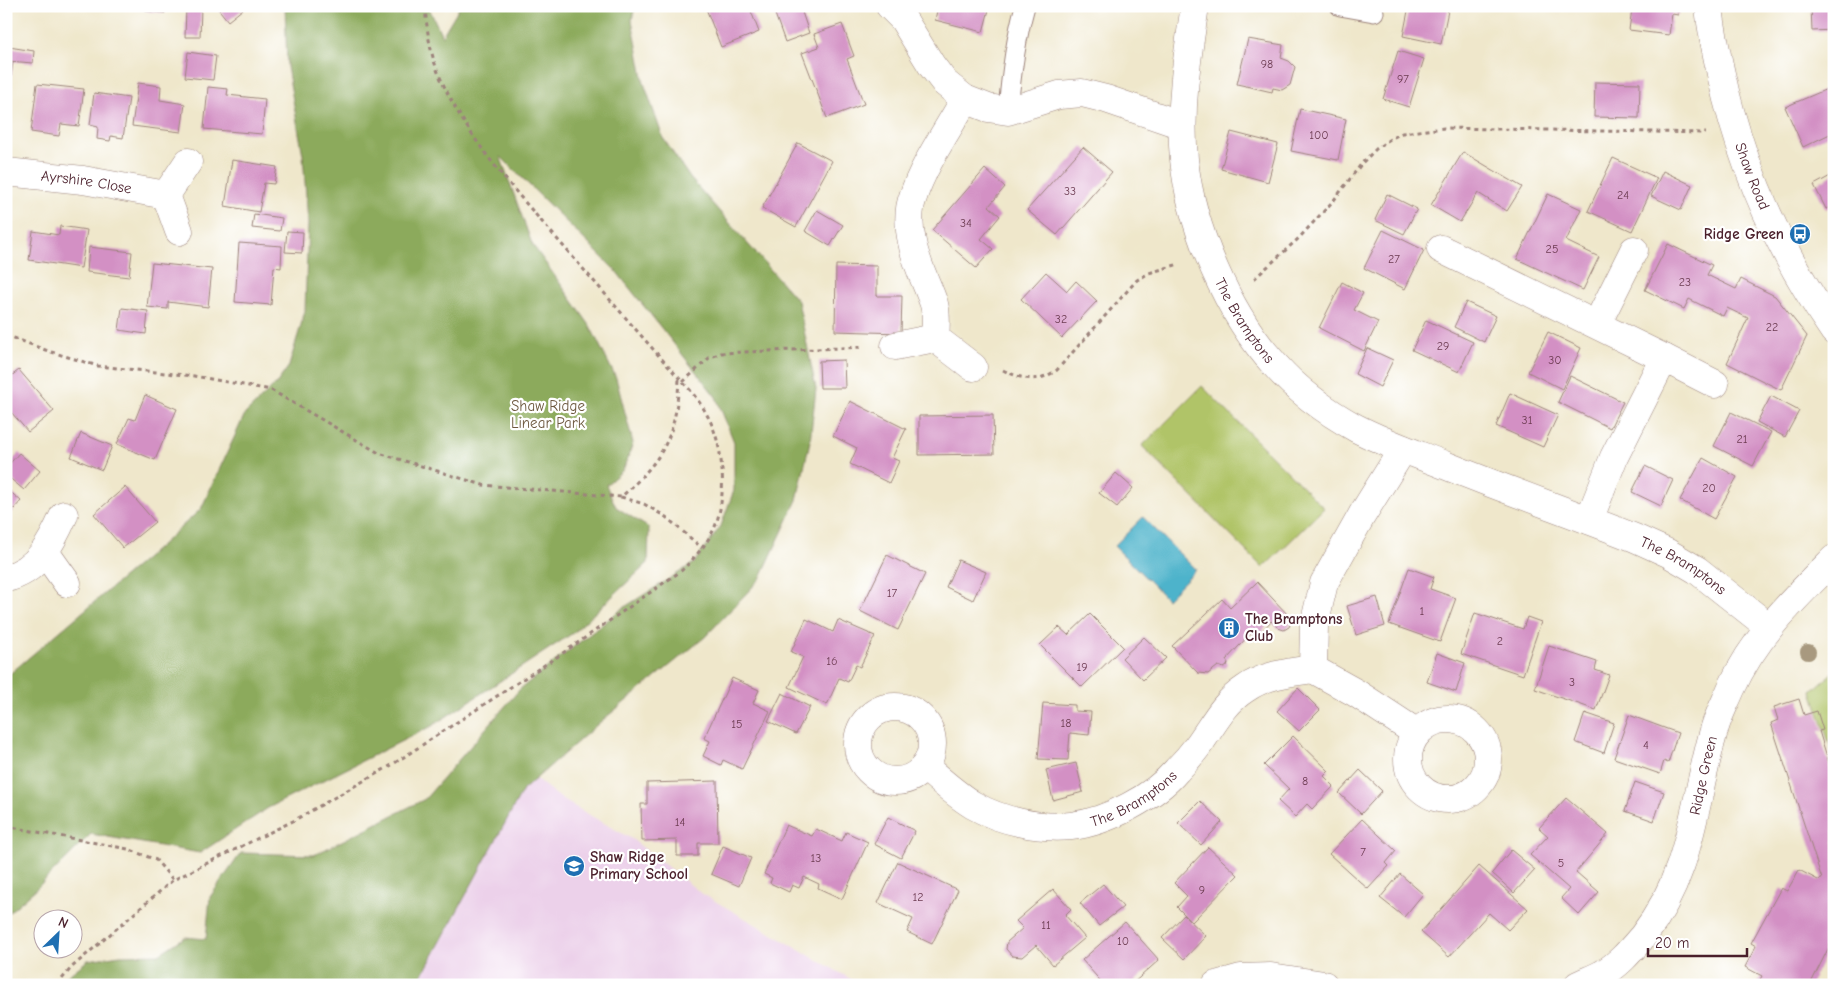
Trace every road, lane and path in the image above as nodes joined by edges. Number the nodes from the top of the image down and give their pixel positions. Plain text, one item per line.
1 (425, 6) edge
2 (890, 6) edge
3 (1025, 6) edge
4 (1195, 6) edge
5 (1340, 6) edge
6 (1709, 6) edge
7 (1374, 12) dead end
8 (965, 99) junction
9 (1008, 111) junction
10 (1182, 124) junction
11 (1737, 134) junction
12 (188, 162) dead end
13 (6, 172) edge
14 (166, 195) junction
15 (179, 230) dead end
16 (1441, 249) dead end
17 (1634, 250) dead end
18 (1209, 255) junction
19 (1228, 296) junction
20 (1597, 324) junction
21 (1834, 331) edge
22 (6, 335) edge
23 (935, 338) junction
24 (895, 346) joint
25 (1664, 358) junction
26 (973, 367) joint
27 (679, 378) junction
28 (683, 382) junction
29 (1715, 384) dead end
30 (1403, 449) junction
31 (621, 497) junction
32 (64, 515) dead end
33 (1589, 520) junction
34 (702, 548) junction
35 (45, 552) junction
36 (1834, 559) edge
37 (6, 578) edge
38 (68, 583) dead end
39 (1769, 627) junction
40 (1313, 669) junction
41 (1417, 734) dead end
42 (925, 767) dead end
43 (6, 826) edge
44 (173, 880) junction
45 (57, 985) edge
46 (1216, 985) edge
47 (1324, 985) edge
48 (1578, 985) edge

1 - 27 path
2 - 8 street
3 - 9 lane
4 - 10 street, The Bramptons
5 - 7 lane
6 - 11 street, Shaw Road
8 - 9 street
8 - 23 street
9 - 10 street
10 - 18 street, The Bramptons
11 - 19 path
11 - 21 street, Shaw Road
12 - 14 street
13 - 14 street, Ayrshire Close
14 - 15 street
16 - 20 street
17 - 20 street
18 - 19 street, The Bramptons
18 - 26 path
19 - 30 street, The Bramptons
20 - 25 street
22 - 31 path
23 - 24 street
23 - 26 street
24 - 28 path
25 - 29 street
25 - 33 street
27 - 28 path
27 - 31 path
28 - 34 path
30 - 33 street, The Bramptons
30 - 40 street
31 - 34 path
32 - 35 street
33 - 39 street, The Bramptons
34 - 44 path
35 - 37 street
35 - 38 street
36 - 39 street, Ridge Green
39 - 48 street, Ridge Green
40 - 41 street
40 - 42 street, The Bramptons
43 - 44 path
44 - 45 path
46 - 47 street

